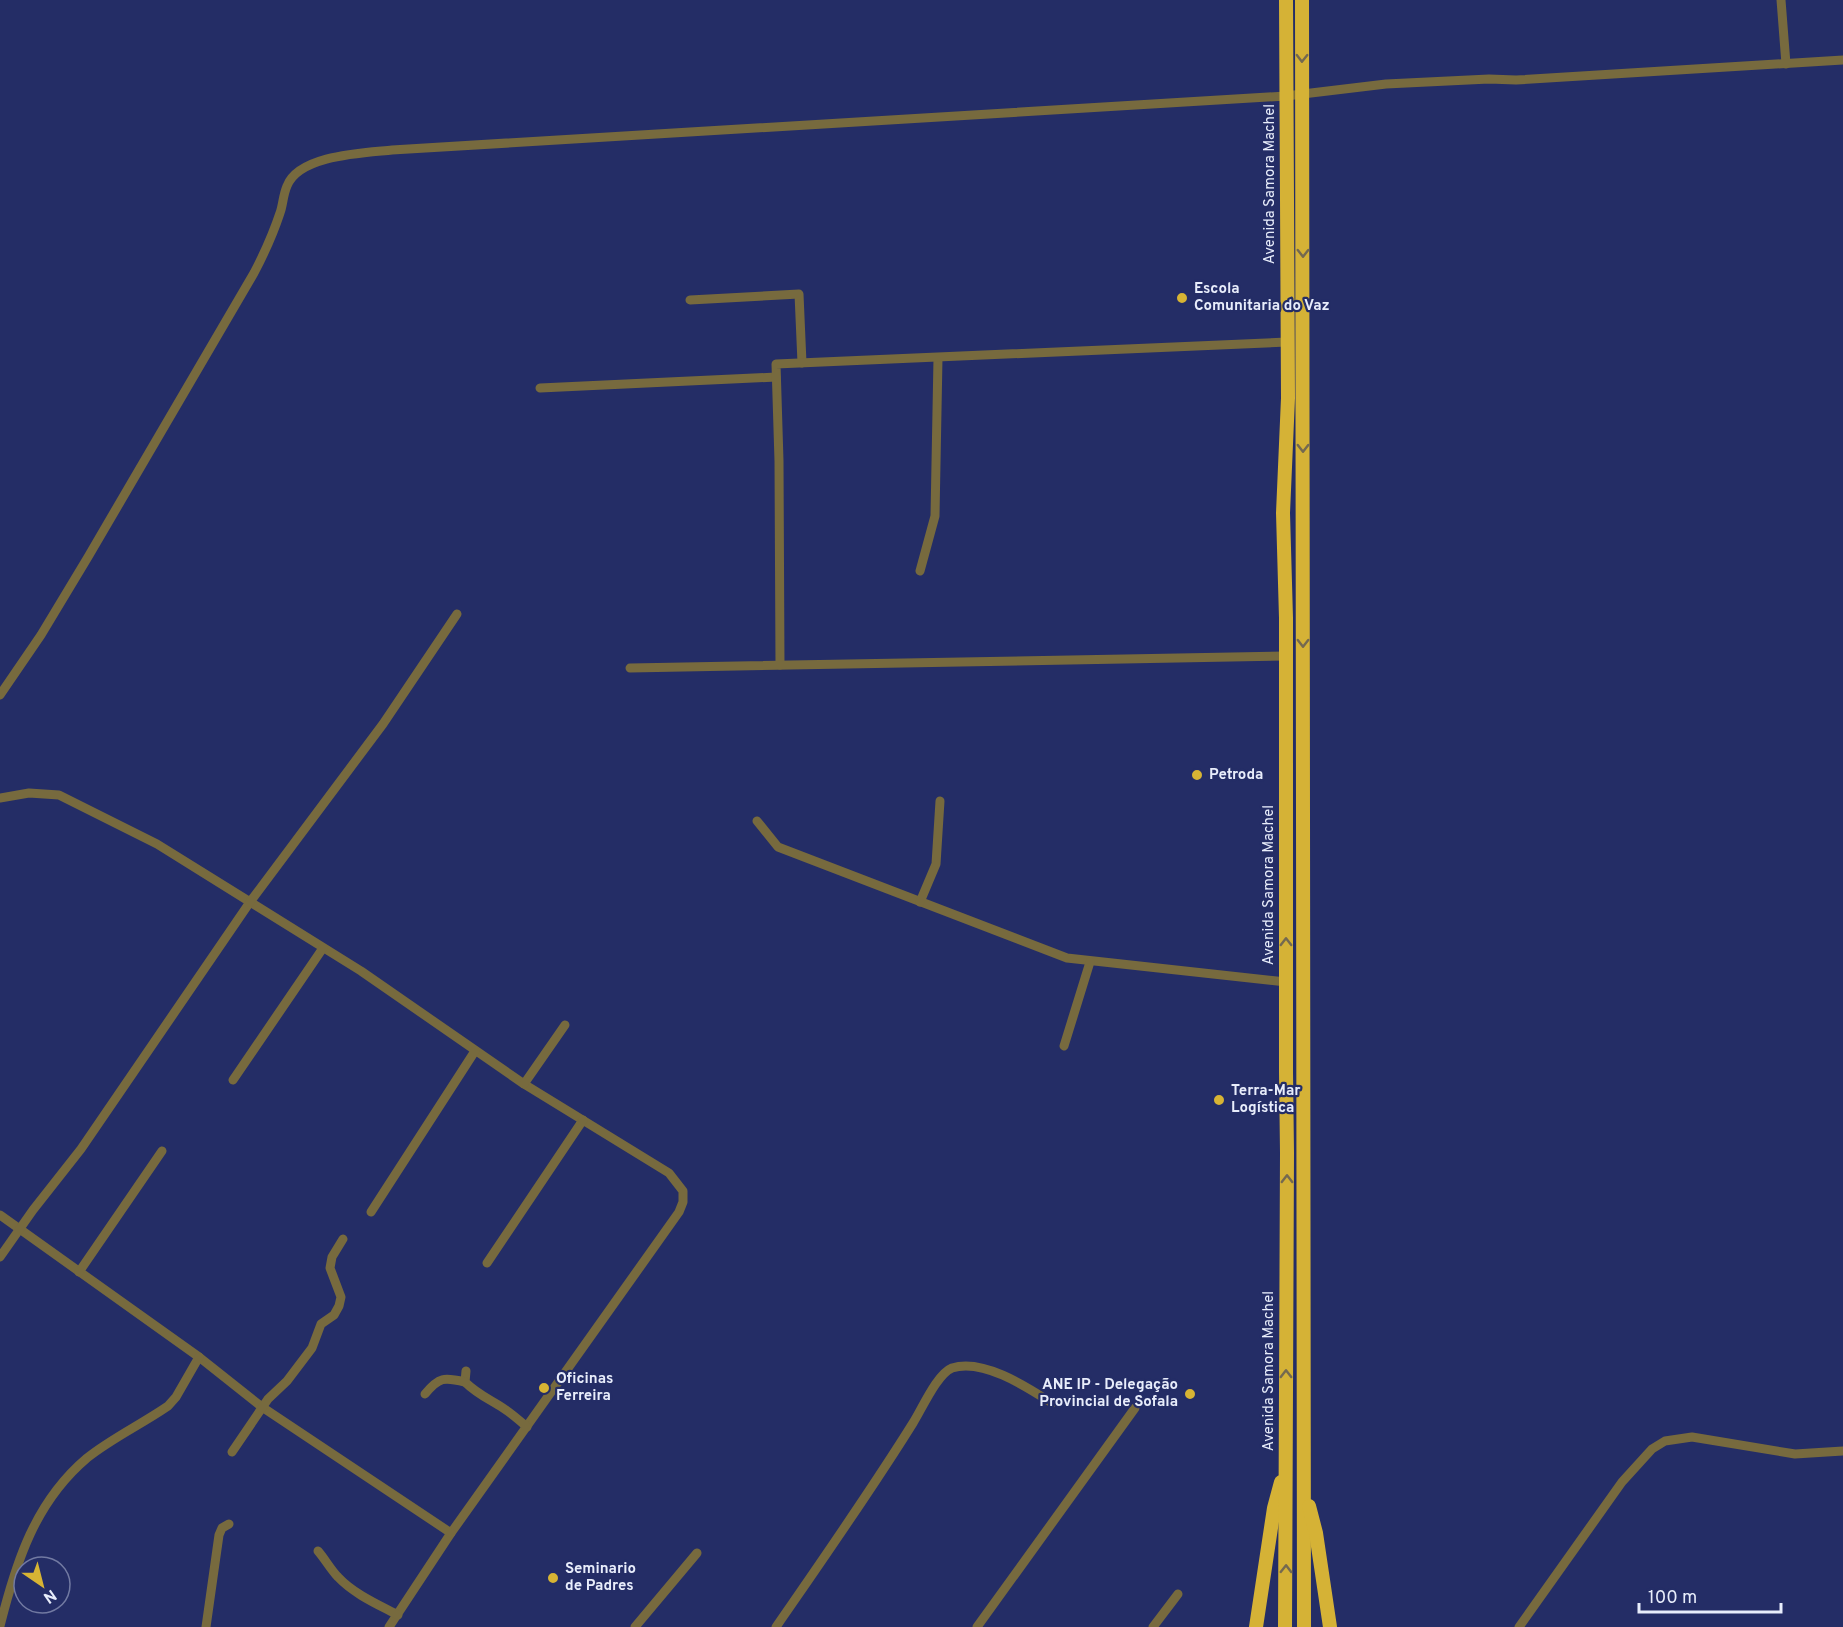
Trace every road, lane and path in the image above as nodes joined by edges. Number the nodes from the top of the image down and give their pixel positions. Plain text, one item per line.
1 (1286, 0) edge
2 (1302, 0) edge
3 (1781, 0) edge
4 (1843, 60) edge
5 (1786, 64) junction
6 (1302, 95) junction
7 (1286, 96) junction
8 (690, 300) dead end
9 (1287, 342) junction
10 (938, 358) junction
11 (802, 363) junction
12 (776, 377) junction
13 (540, 388) dead end
14 (920, 571) dead end
15 (457, 614) dead end
16 (1286, 656) junction
17 (780, 665) junction
18 (630, 668) dead end
19 (0, 695) edge
20 (0, 798) edge
21 (940, 801) dead end
22 (757, 821) dead end
23 (920, 902) junction
24 (250, 903) junction
25 (323, 948) junction
26 (1090, 962) junction
27 (1286, 982) junction
28 (565, 1025) dead end
29 (1064, 1046) dead end
30 (475, 1051) junction
31 (233, 1080) dead end
32 (524, 1084) junction
33 (583, 1120) junction
34 (162, 1151) dead end
35 (371, 1212) dead end
36 (0, 1215) edge
37 (20, 1229) junction
38 (342, 1239) dead end
39 (0, 1257) edge
40 (487, 1263) dead end
41 (79, 1272) junction
42 (199, 1357) junction
43 (466, 1371) dead end
44 (465, 1382) junction
45 (425, 1394) dead end
46 (1052, 1403) dead end
47 (262, 1407) junction
48 (1135, 1408) dead end
49 (527, 1426) junction
50 (1843, 1451) edge
51 (232, 1452) dead end
52 (1285, 1470) junction
53 (1305, 1487) junction
54 (229, 1524) dead end
55 (452, 1533) junction
56 (318, 1551) dead end
57 (697, 1553) dead end
58 (1178, 1594) dead end
59 (398, 1615) junction
60 (0, 1626) edge
61 (206, 1627) edge
62 (389, 1627) edge
63 (635, 1627) edge
64 (776, 1627) edge
65 (977, 1627) edge
66 (1154, 1627) edge
67 (1256, 1627) edge
68 (1285, 1627) edge
69 (1304, 1627) edge
70 (1330, 1627) edge
71 (1519, 1627) edge

1 - 7 highway, Avenida Samora Machel
2 -> 6 highway
3 - 5 street
4 - 5 street
5 - 6 street
6 - 7 street
6 -> 53 highway
7 - 9 highway, Avenida Samora Machel
7 - 19 street
8 - 11 street
9 - 10 street
9 - 16 highway, Avenida Samora Machel
10 - 11 street
10 - 14 street
11 - 12 street
12 - 13 street
12 - 17 street
15 - 24 street
16 - 17 street
27 -> 16 highway, Avenida Samora Machel
17 - 18 street
20 - 24 street
21 - 23 street
22 - 23 street
23 - 26 street
24 - 25 street
24 - 37 street
25 - 30 street
25 - 31 street
26 - 27 street
26 - 29 street
52 -> 27 highway, Avenida Samora Machel
28 - 32 street
30 - 32 street
30 - 35 street
32 - 33 street
33 - 40 street
33 - 49 street
34 - 41 street
36 - 37 street
37 - 39 street
37 - 41 street
38 - 47 street
41 - 42 street
42 - 47 street
42 - 60 street
43 - 44 street
44 - 45 street
44 - 49 street
46 - 64 street
47 - 51 street
47 - 55 street
48 - 65 street
49 - 55 street
50 - 71 street
52 - 67 highway
68 -> 52 highway, Avenida Samora Machel
53 - 69 highway
53 - 70 highway
54 - 61 street
55 - 59 street
56 - 59 street
57 - 63 street
58 - 66 street
59 - 62 street

